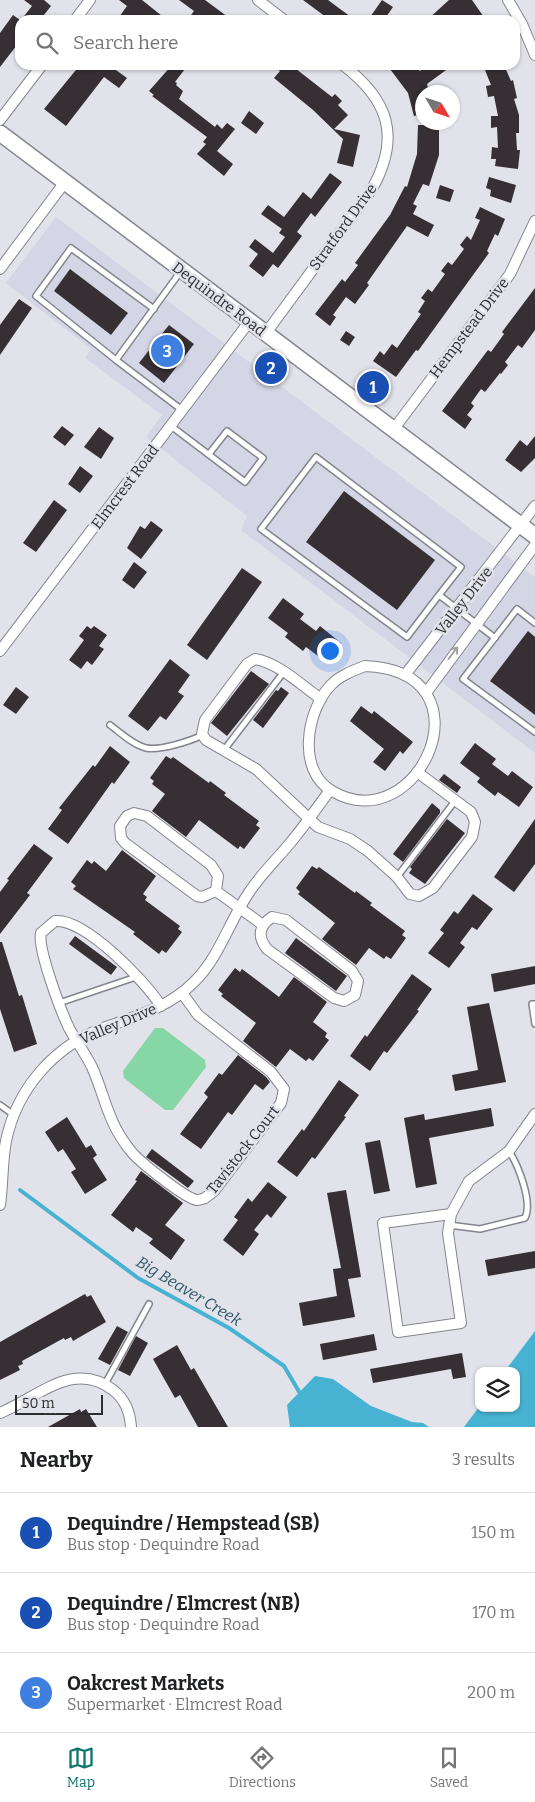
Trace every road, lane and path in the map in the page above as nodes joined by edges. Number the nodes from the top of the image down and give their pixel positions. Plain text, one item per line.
1 (90, 0) edge
2 (258, 0) edge
3 (508, 0) edge
4 (79, 15) edge
5 (278, 15) edge
6 (517, 15) edge
7 (520, 21) edge
8 (535, 55) edge
9 (38, 70) edge
10 (349, 70) edge
11 (0, 120) edge
12 (0, 133) edge
13 (65, 182) junction
14 (535, 221) edge
15 (0, 269) edge
16 (182, 270) junction
17 (154, 309) junction
18 (249, 322) junction
19 (266, 333) junction
20 (116, 360) junction
21 (183, 410) junction
22 (171, 426) junction
23 (393, 430) junction
24 (209, 454) junction
25 (535, 506) edge
26 (522, 525) junction
27 (535, 536) edge
28 (535, 545) edge
29 (439, 595) junction
30 (458, 609) junction
31 (476, 623) junction
32 (535, 623) edge
33 (495, 638) junction
34 (0, 651) edge
35 (283, 673) junction
36 (405, 675) junction
37 (426, 693) junction
38 (320, 699) junction
39 (110, 725) dead end
40 (535, 732) edge
41 (203, 735) junction
42 (224, 750) junction
43 (417, 772) junction
44 (330, 790) junction
45 (455, 801) junction
46 (309, 819) junction
47 (397, 877) junction
48 (216, 891) junction
49 (239, 907) junction
50 (263, 925) junction
51 (139, 976) junction
52 (182, 993) junction
53 (59, 1003) junction
54 (535, 1004) edge
55 (162, 1006) junction
56 (535, 1024) edge
57 (77, 1040) junction
58 (0, 1105) edge
59 (535, 1114) edge
60 (14, 1115) junction
61 (509, 1151) junction
62 (0, 1205) edge
63 (451, 1214) junction
64 (449, 1225) junction
65 (149, 1304) dead end
66 (106, 1384) junction
67 (0, 1413) edge
68 (130, 1427) edge

1 - 4 street
2 - 5 street
3 - 6 street
7 - 8 street
9 - 11 street
10 - 19 street, Stratford Drive
12 - 13 main road, Dequindre Road
13 - 15 street
13 - 16 main road, Dequindre Road
14 - 23 street, Hempstead Drive
16 - 17 lane
16 - 18 main road, Dequindre Road
17 - 20 lane
17 - 20 lane
18 - 19 main road, Dequindre Road
18 - 21 street, Elmcrest Road
19 - 23 main road, Dequindre Road
20 - 21 lane
21 - 22 street, Elmcrest Road
22 - 24 lane
22 - 34 street, Elmcrest Road
23 - 26 main road, Dequindre Road
24 - 24 lane
25 - 26 street, Valley Drive
26 - 27 main road, Dequindre Road
26 - 30 street, Valley Drive
28 - 31 street, Valley Drive
29 - 29 lane
29 - 30 lane
30 - 31 lane
30 - 36 street, Valley Drive
31 - 33 lane
37 -> 31 street, Valley Drive
32 - 33 lane
33 - 40 lane
35 - 38 street
35 - 41 street
35 - 42 lane
36 - 37 street
36 - 38 street
37 - 43 street
38 - 44 street
39 - 41 lane
41 - 42 street
42 - 46 street
43 - 44 street
43 - 45 street
44 - 46 street, Valley Drive
45 - 47 lane
45 - 47 street
46 - 47 street
46 - 49 street, Valley Drive
48 - 48 street
48 - 49 street
49 - 50 street
49 - 52 street, Valley Drive
50 - 50 street
51 - 53 lane
51 - 53 street
51 - 55 street
52 - 55 street, Valley Drive
52 - 57 street, Tavistock Court
53 - 57 street
54 - 56 lane
55 - 57 street, Valley Drive
57 - 60 street, Valley Drive
58 - 60 lane
59 - 61 street
60 - 62 street, Valley Drive
61 - 63 street
61 - 64 lane
63 - 64 street
63 - 64 street
65 - 66 lane
66 - 67 street
66 - 68 street

